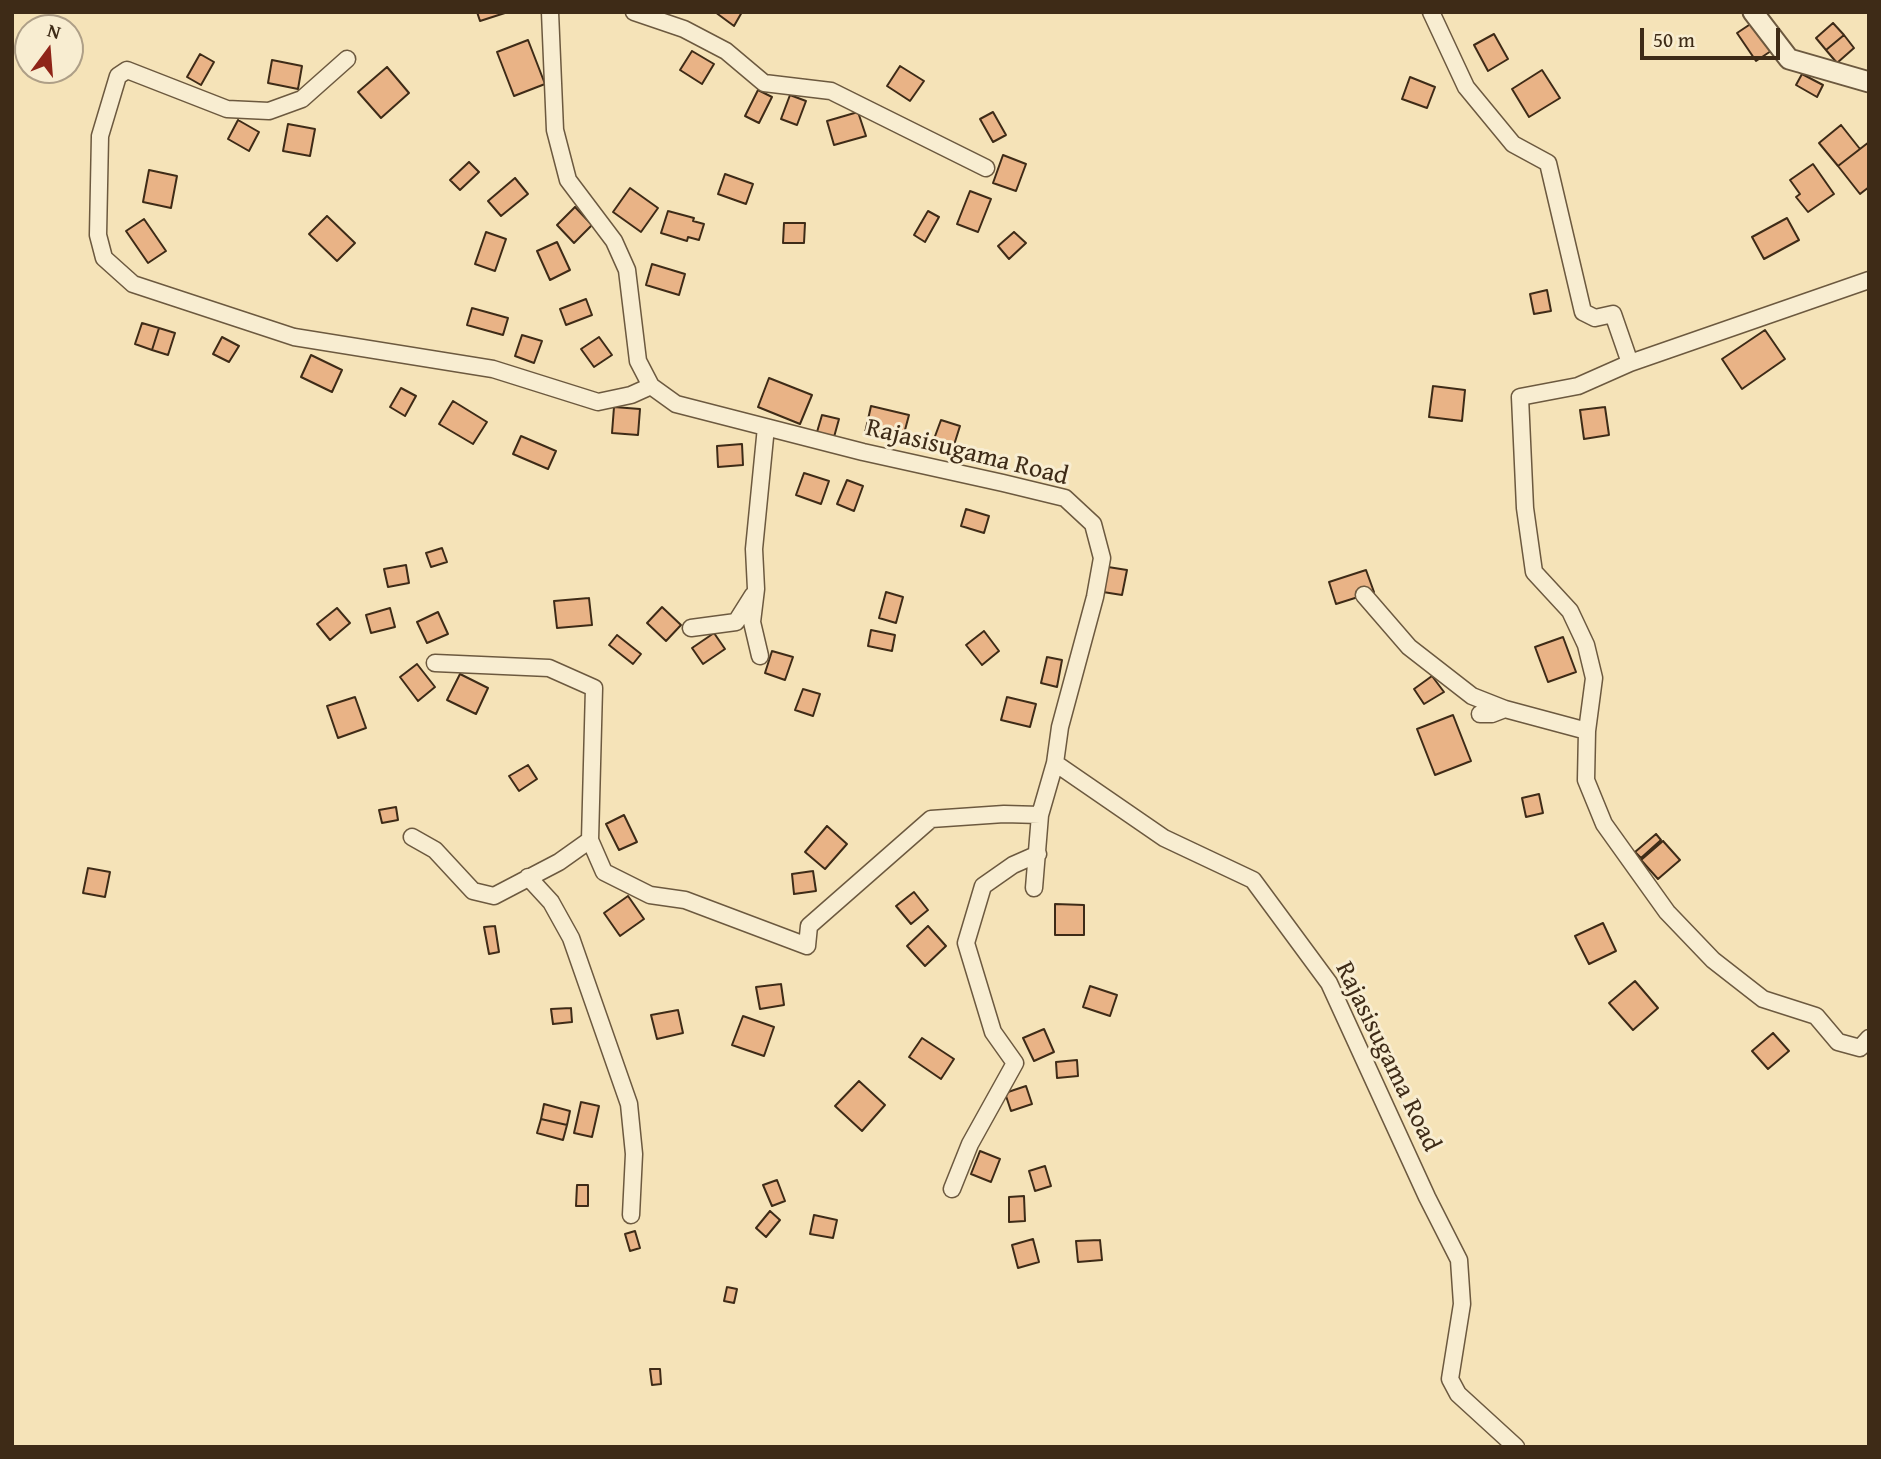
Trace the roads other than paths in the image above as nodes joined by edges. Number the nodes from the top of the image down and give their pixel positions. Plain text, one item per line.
1 (550, 12) edge
2 (634, 12) edge
3 (1431, 12) edge
4 (1753, 12) edge
5 (347, 59) dead end
6 (1869, 82) edge
7 (986, 168) dead end
8 (1869, 280) edge
9 (1630, 363) junction
10 (651, 386) junction
11 (766, 427) junction
12 (756, 589) junction
13 (1364, 595) dead end
14 (691, 628) dead end
15 (760, 656) dead end
16 (435, 663) dead end
17 (1505, 709) junction
18 (1480, 714) dead end
19 (1587, 731) junction
20 (1055, 763) junction
21 (1040, 815) junction
22 (412, 837) dead end
23 (590, 841) junction
24 (1038, 854) junction
25 (528, 877) junction
26 (1034, 888) dead end
27 (1869, 1038) edge
28 (952, 1189) dead end
29 (631, 1215) dead end
30 (1516, 1447) edge

1 - 10 street
2 - 7 street
3 - 9 street
4 - 6 street
5 - 10 street
8 - 9 street
9 - 19 street
10 - 11 street, Rajasisugama Road
11 - 12 street
11 - 20 street, Rajasisugama Road
12 - 14 street
12 - 15 street
13 - 17 street
16 - 23 street
17 - 18 street
17 - 19 street
19 - 27 street
20 - 21 street
20 - 30 street, Rajasisugama Road
21 - 23 street
21 - 24 street
22 - 25 street
23 - 25 street
24 - 26 street
24 - 28 street
25 - 29 street

